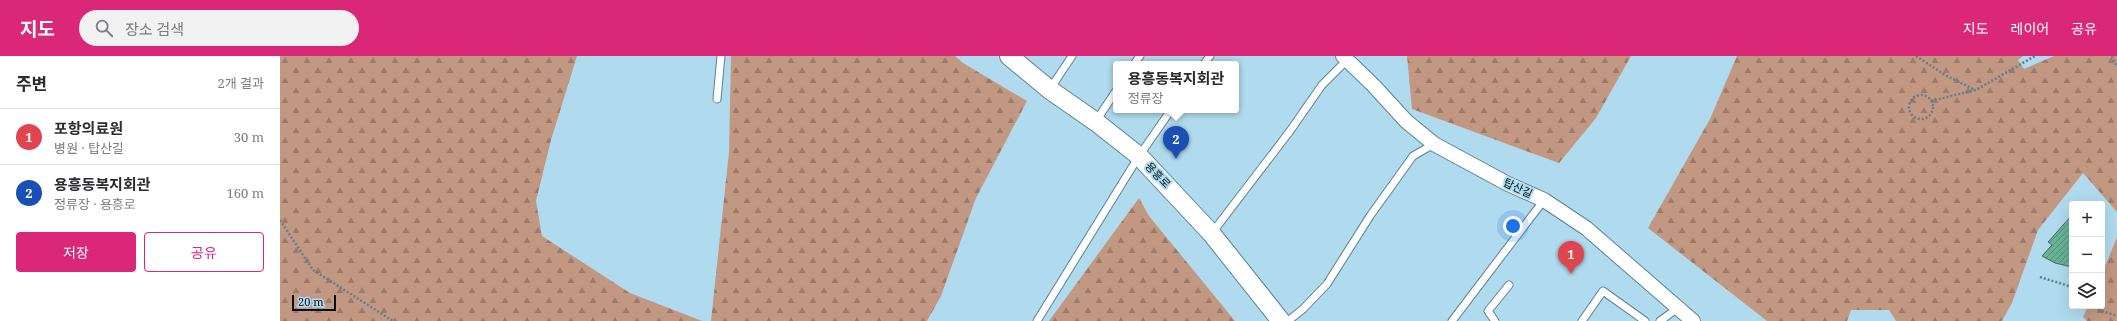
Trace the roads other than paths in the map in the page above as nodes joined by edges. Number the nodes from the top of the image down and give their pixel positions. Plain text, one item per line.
1 (720, 56) edge
2 (1009, 56) edge
3 (1072, 56) edge
4 (1345, 58) edge
5 (1050, 90) junction
6 (1113, 96) edge
7 (717, 99) dead end
8 (1169, 113) edge
9 (1096, 122) junction
10 (1434, 144) junction
11 (1139, 156) junction
12 (1544, 200) junction
13 (1211, 233) junction
14 (1509, 284) dead end
15 (1678, 308) junction
16 (1643, 320) edge
17 (1037, 321) edge
18 (1281, 321) edge
19 (1288, 321) edge
20 (1452, 321) edge
21 (1496, 321) edge
22 (1582, 321) edge
23 (1660, 321) edge
24 (1693, 321) edge

1 - 7 lane
2 - 5 street, 용흥로
3 - 5 lane
4 - 10 street, 탑산길
4 - 13 lane
5 - 9 street, 용흥로
6 - 9 lane
8 - 11 lane
9 - 11 street, 용흥로
10 - 12 street, 탑산길
10 - 19 lane
11 - 13 street, 용흥로
11 - 17 lane
12 - 15 street, 탑산길
12 - 20 lane
13 - 18 street, 용흥로
14 - 21 lane
15 - 23 lane
15 - 24 street, 탑산길
16 - 22 lane

